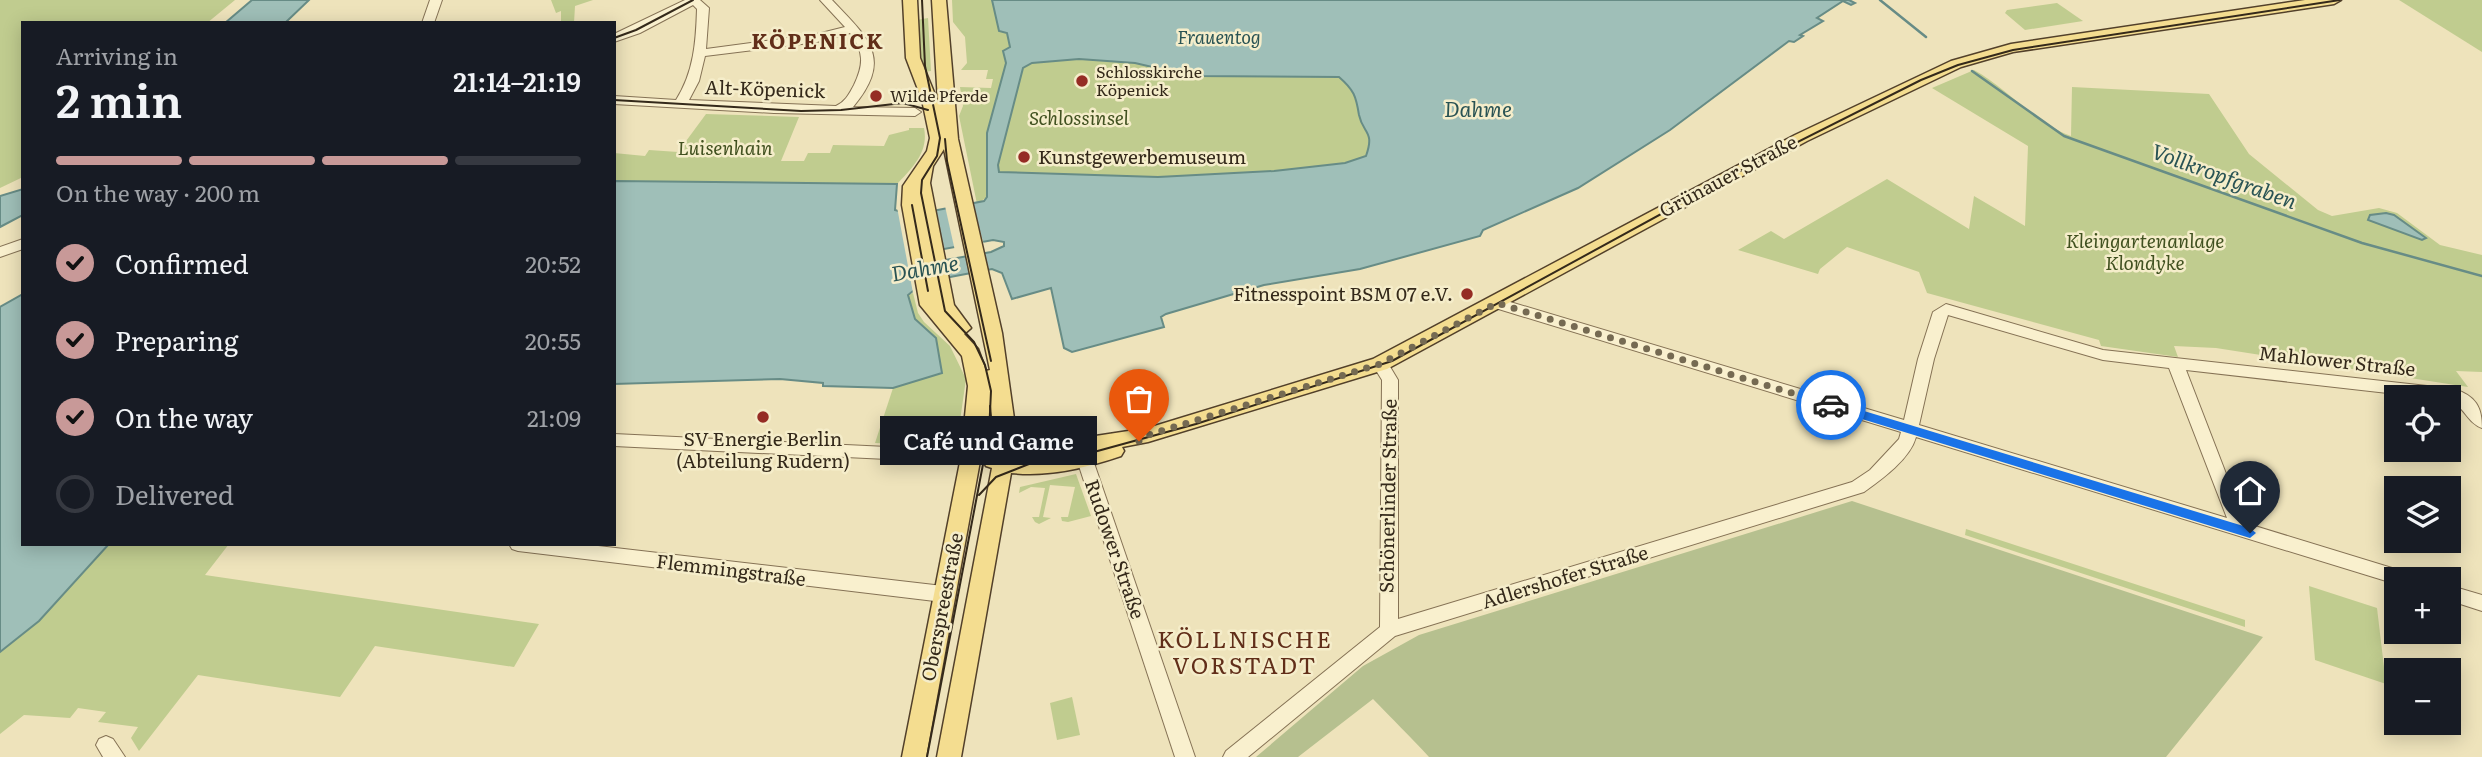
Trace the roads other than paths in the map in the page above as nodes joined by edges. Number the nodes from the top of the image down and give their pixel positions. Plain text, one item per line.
1 (436, 0) edge
2 (694, 0) edge
3 (826, 0) edge
4 (910, 0) edge
5 (939, 0) edge
6 (2334, 0) edge
7 (429, 21) edge
8 (852, 29) junction
9 (616, 38) edge
10 (701, 53) junction
11 (616, 100) edge
12 (680, 104) junction
13 (830, 110) junction
14 (915, 112) dead end
15 (21, 245) edge
16 (0, 252) edge
17 (981, 282) joint
18 (1497, 303) junction
19 (1380, 364) junction
20 (2176, 365) junction
21 (989, 372) junction
22 (2482, 422) edge
23 (1909, 429) junction
24 (1148, 435) junction
25 (616, 440) edge
26 (1007, 454) junction
27 (971, 457) junction
28 (1085, 460) junction
29 (2236, 529) junction
30 (535, 546) edge
31 (2384, 573) edge
32 (943, 594) junction
33 (2461, 596) edge
34 (2482, 603) edge
35 (1389, 630) junction
36 (914, 757) edge
37 (949, 757) edge
38 (1185, 757) edge
39 (1233, 757) edge

1 - 7 street
2 - 9 street
2 - 10 street
3 - 8 street
4 - 21 main road
5 - 17 main road
6 - 18 main road, Grünauer Straße
8 - 10 street
8 - 13 street
10 - 12 street
11 - 12 street, Alt-Köpenick
12 - 13 street, Alt-Köpenick
13 - 14 street, Alt-Köpenick
15 - 16 street
17 - 21 main road
18 - 19 main road, Grünauer Straße
18 - 23 street
19 - 24 main road, Grünauer Straße
19 - 35 street, Schönerlinder Straße
20 - 22 street, Mahlower Straße
20 - 23 street, Mahlower Straße
20 - 29 street
21 - 26 main road, Oberspreestraße
21 - 27 main road, Oberspreestraße
23 - 29 street
23 - 35 street, Adlershofer Straße
24 - 26 main road, Grünauer Straße
24 - 28 main road, Grünauer Straße
25 - 27 street
26 - 27 main road
26 - 28 main road, Grünauer Straße
26 - 37 main road, Oberspreestraße
27 - 32 main road, Oberspreestraße
28 - 38 street, Rudower Straße
29 - 31 street
30 - 32 street, Flemmingstraße
32 - 36 main road, Oberspreestraße
33 - 34 street
35 - 39 street, Adlershofer Straße

